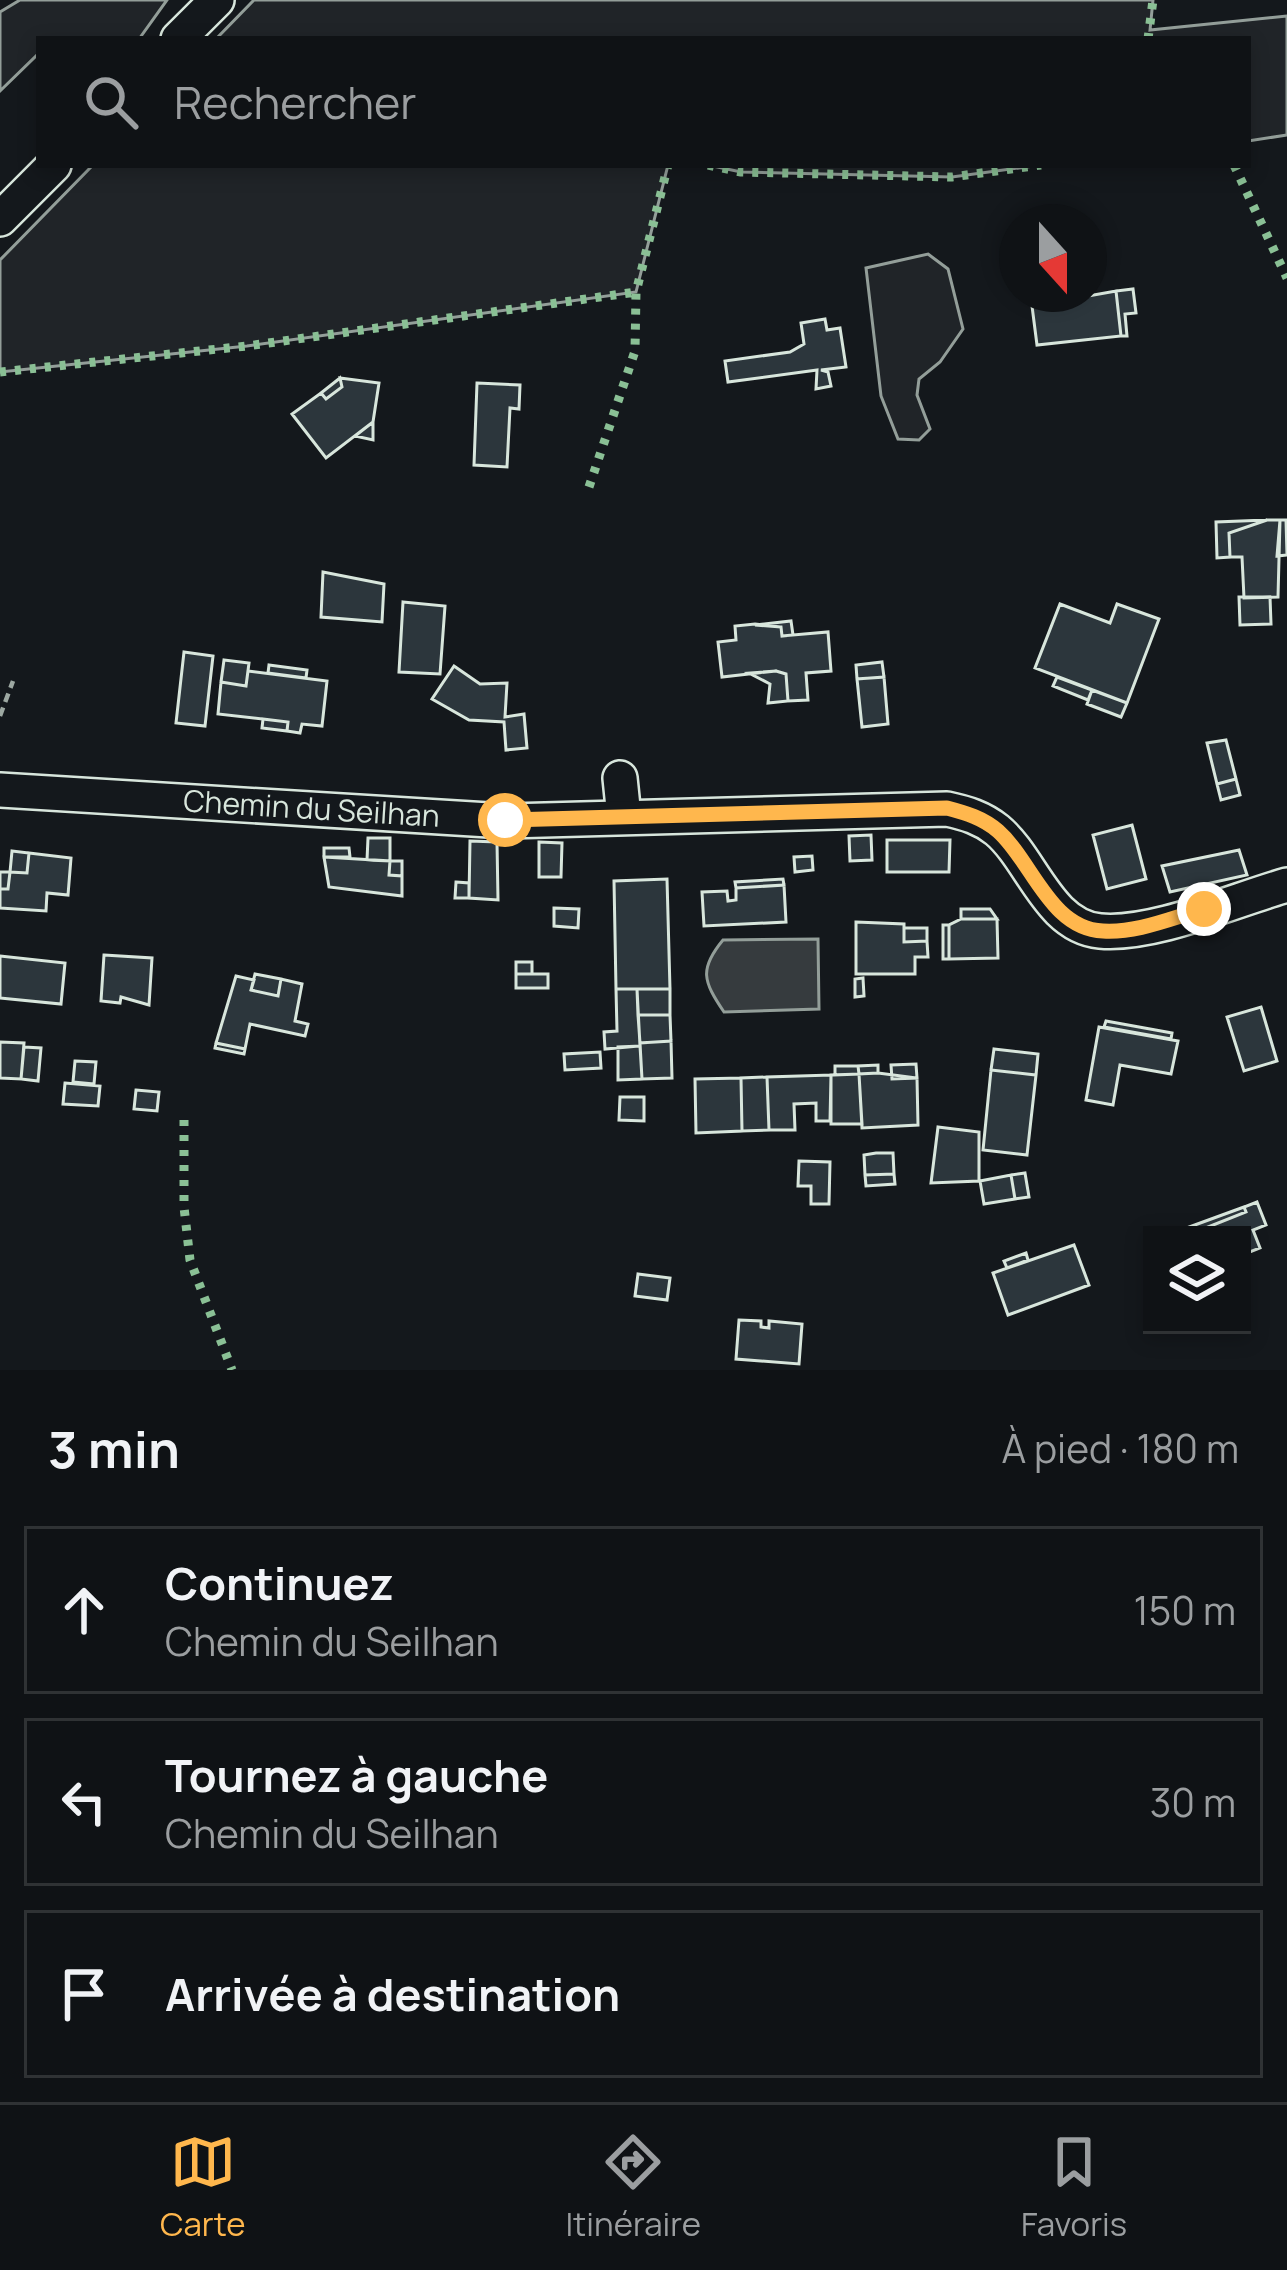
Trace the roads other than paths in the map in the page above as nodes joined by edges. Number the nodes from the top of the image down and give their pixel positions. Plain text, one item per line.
1 (217, 0) edge
2 (181, 36) edge
3 (51, 168) edge
4 (0, 219) edge
5 (620, 778) dead end
6 (0, 790) edge
7 (624, 817) junction
8 (1287, 885) edge

1 - 2 street
3 - 4 street
5 - 7 street
6 - 7 street, Chemin du Seilhan
7 - 8 street, Chemin du Seilhan

